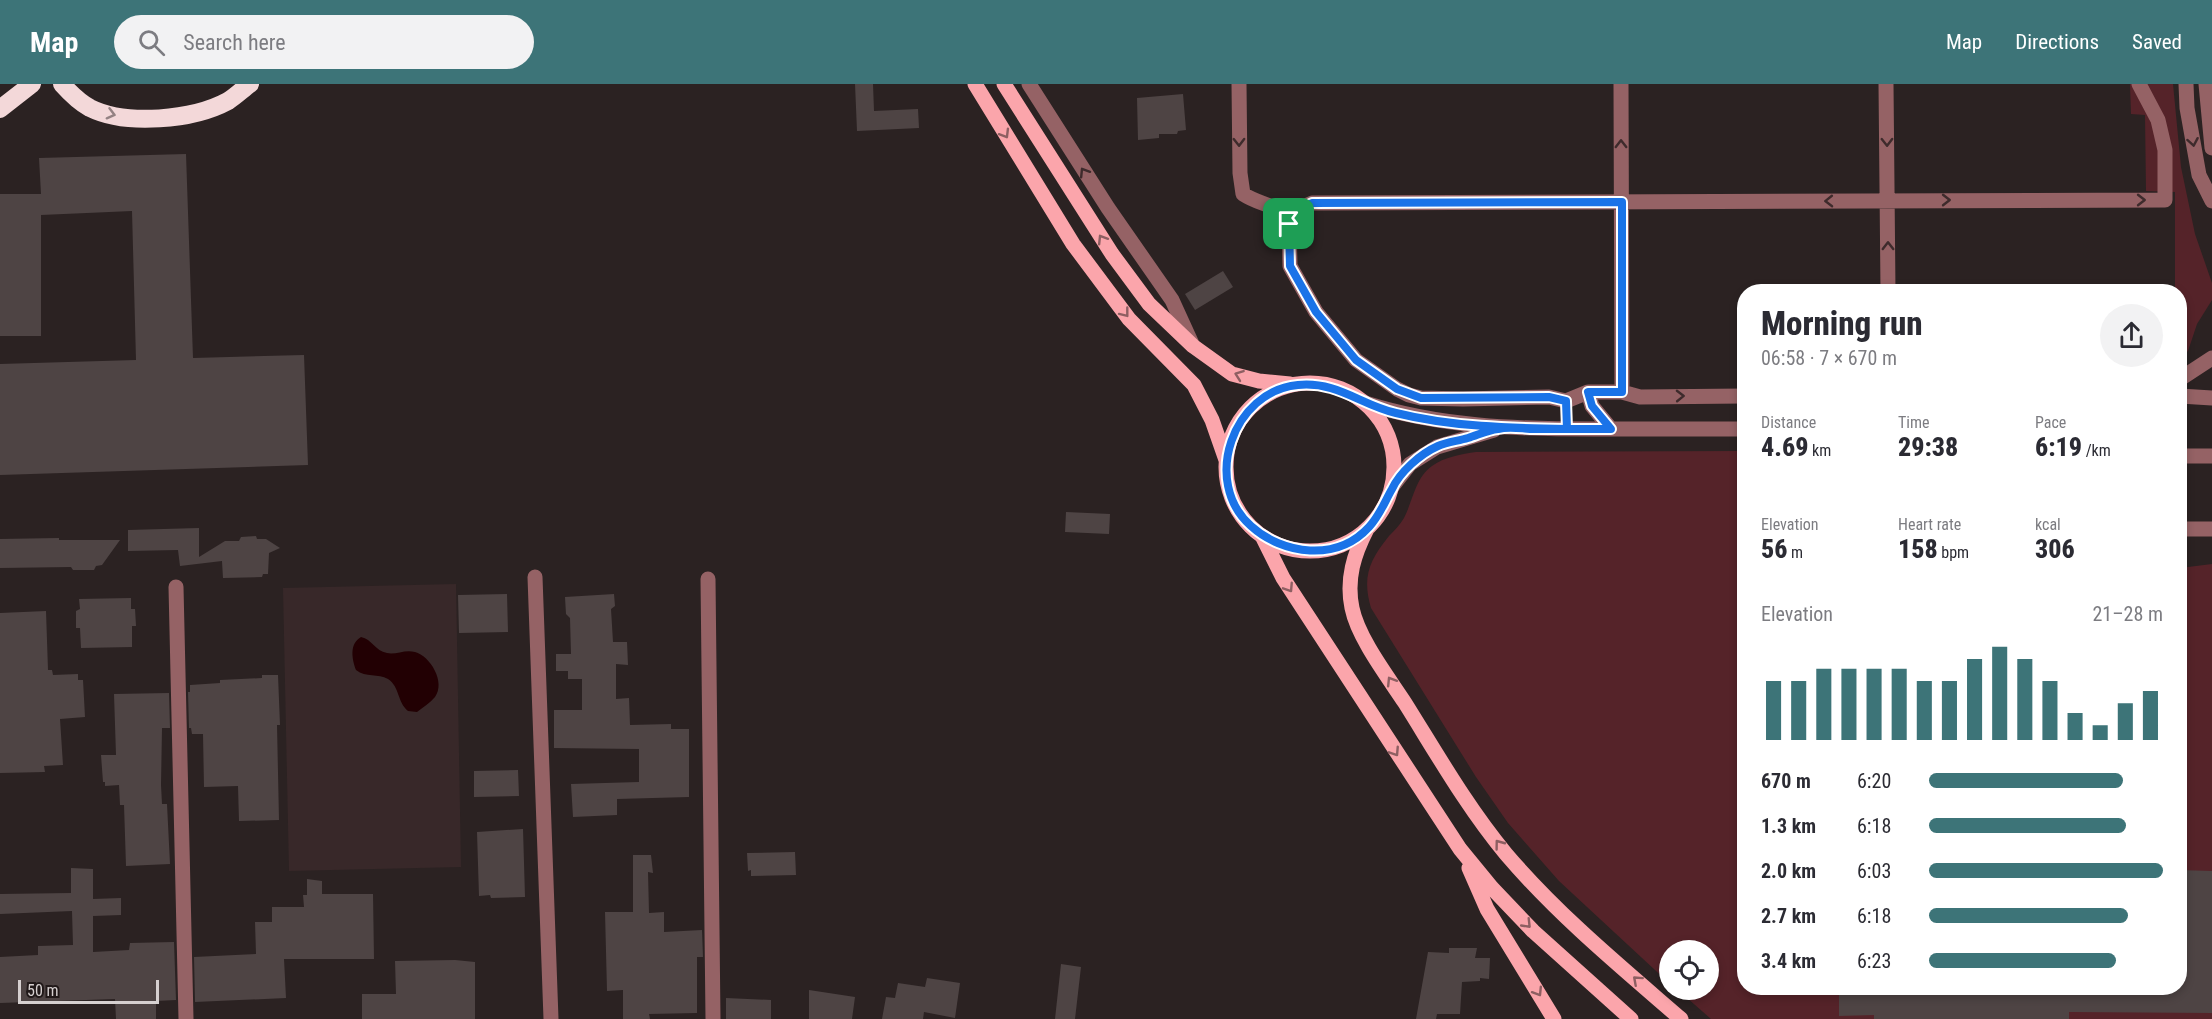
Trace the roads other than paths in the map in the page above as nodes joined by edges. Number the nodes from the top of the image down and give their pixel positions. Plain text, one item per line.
1 (32, 84) edge
2 (62, 84) edge
3 (250, 84) edge
4 (975, 84) edge
5 (1004, 84) edge
6 (1029, 84) edge
7 (1239, 84) edge
8 (1621, 84) edge
9 (1886, 84) edge
10 (2139, 84) edge
11 (2186, 84) edge
12 (2206, 84) edge
13 (0, 109) edge
14 (2212, 148) edge
15 (1887, 200) junction
16 (2212, 201) edge
17 (1622, 202) junction
18 (1289, 224) junction
19 (1888, 284) edge
20 (1193, 346) junction
21 (2212, 358) edge
22 (2187, 374) edge
23 (1296, 385) junction
24 (1588, 392) junction
25 (1622, 392) junction
26 (1737, 396) edge
27 (2187, 396) edge
28 (2212, 398) edge
29 (1566, 401) junction
30 (1365, 403) junction
31 (1499, 428) junction
32 (1567, 429) junction
33 (1611, 429) junction
34 (1737, 429) edge
35 (2187, 456) edge
36 (2212, 456) edge
37 (1226, 460) junction
38 (1392, 487) junction
39 (1368, 529) junction
40 (2187, 529) edge
41 (2212, 529) edge
42 (1262, 536) junction
43 (535, 577) dead end
44 (708, 579) dead end
45 (176, 587) dead end
46 (1460, 849) junction
47 (186, 1019) edge
48 (551, 1019) edge
49 (713, 1019) edge
50 (1554, 1019) edge
51 (1630, 1019) edge
52 (1681, 1019) edge

1 - 13 highway
2 -> 3 highway
4 -> 37 main road
20 -> 5 main road
20 -> 6 street
7 -> 18 street
17 -> 8 street
9 -> 15 street
15 -> 10 street
11 -> 16 street
12 - 14 street
15 -> 17 street
19 -> 15 street
17 - 18 street
17 - 25 street
18 - 29 street
23 -> 20 main road
21 - 22 street
23 - 30 main road
23 - 37 main road
24 - 25 street
24 - 29 street
24 - 33 street
25 -> 26 street
27 - 28 street
29 - 32 street
30 - 31 street
30 - 38 main road
31 - 32 street
31 - 38 street
32 - 33 street
33 - 34 street
35 - 36 street
37 - 42 main road
38 - 39 main road
39 - 42 main road
52 -> 39 main road
40 - 41 street
42 -> 46 main road
43 - 48 street
44 - 49 street
45 - 47 street
46 -> 50 main road
46 -> 51 main road

